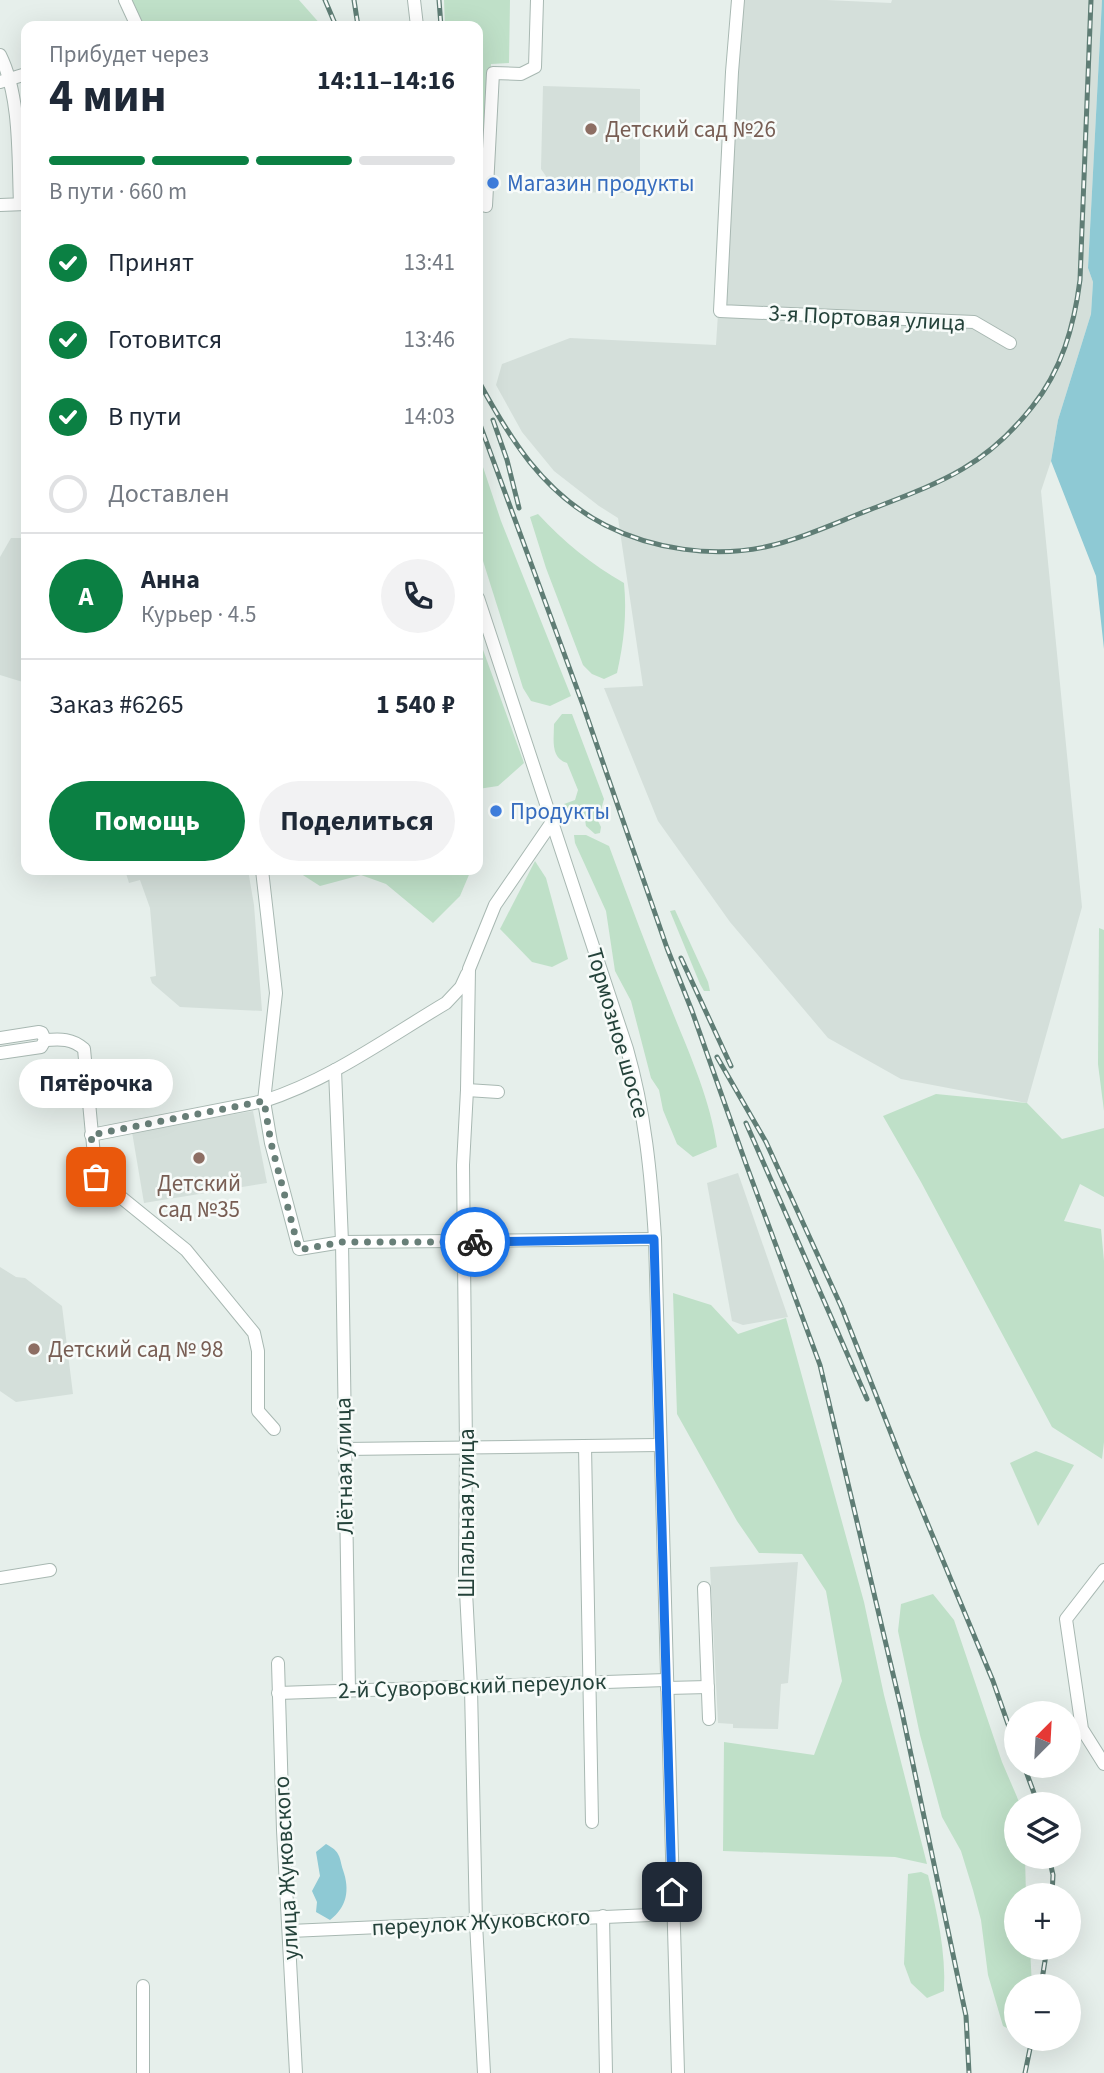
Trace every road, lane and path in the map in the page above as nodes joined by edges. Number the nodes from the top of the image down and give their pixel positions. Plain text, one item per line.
1 (125, 0) edge
2 (414, 0) edge
3 (537, 0) edge
4 (738, 0) edge
5 (135, 21) edge
6 (416, 21) edge
7 (0, 55) edge
8 (5, 81) edge
9 (21, 181) edge
10 (21, 204) edge
11 (0, 205) edge
12 (486, 206) dead end
13 (1010, 343) dead end
14 (483, 613) edge
15 (552, 822) junction
16 (263, 875) edge
17 (469, 969) junction
18 (0, 1038) edge
19 (45, 1040) junction
20 (0, 1053) edge
21 (334, 1070) junction
22 (467, 1090) junction
23 (498, 1091) dead end
24 (264, 1101) junction
25 (91, 1135) junction
26 (654, 1239) junction
27 (342, 1242) junction
28 (464, 1243) junction
29 (274, 1429) dead end
30 (659, 1445) junction
31 (585, 1446) junction
32 (466, 1448) junction
33 (344, 1449) junction
34 (50, 1570) dead end
35 (1104, 1570) edge
36 (0, 1578) edge
37 (704, 1588) dead end
38 (278, 1663) dead end
39 (591, 1683) junction
40 (666, 1684) junction
41 (708, 1687) junction
42 (471, 1688) junction
43 (349, 1690) junction
44 (278, 1693) junction
45 (709, 1719) dead end
46 (1104, 1763) edge
47 (592, 1822) dead end
48 (673, 1914) junction
49 (603, 1916) junction
50 (476, 1923) junction
51 (290, 1931) junction
52 (143, 1986) dead end
53 (143, 2073) edge
54 (296, 2073) edge
55 (484, 2073) edge
56 (606, 2073) edge
57 (678, 2073) edge

1 - 5 street
2 - 6 street
3 - 12 street
4 - 13 street, 3-я Портовая улица
7 - 8 street
8 - 9 street
10 - 11 street
14 - 15 street, Тормозное шоссе
15 - 17 street, Шпальная улица
15 - 26 street, Тормозное шоссе
16 - 24 street
17 - 21 street
17 - 22 street, Шпальная улица
18 - 19 street
19 - 20 street
19 - 25 street
21 - 24 street
21 - 27 street, Лётная улица
22 - 23 street
22 - 28 street, Шпальная улица
24 - 25 street
24 - 27 street
25 - 29 street
26 - 28 street
26 - 30 street, Тормозное шоссе
27 - 28 street
27 - 33 street, Лётная улица
28 - 32 street, Шпальная улица
30 - 31 street
30 - 40 street, Тормозное шоссе
31 - 32 street
31 - 39 street
32 - 33 street
32 - 42 street, Шпальная улица
33 - 43 street, Лётная улица
34 - 36 street
35 - 46 street
37 - 41 street
38 - 44 street, улица Жуковского
39 - 40 street, 2-й Суворовский переулок
39 - 42 street, 2-й Суворовский переулок
39 - 47 street
40 - 41 street, 2-й Суворовский переулок
40 - 48 street, Тормозное шоссе
41 - 45 street
42 - 43 street, 2-й Суворовский переулок
42 - 50 street, Шпальная улица
43 - 44 street, 2-й Суворовский переулок
44 - 51 street, улица Жуковского
48 - 49 street, переулок Жуковского
48 - 57 street, Тормозное шоссе
49 - 50 street, переулок Жуковского
49 - 56 street
50 - 51 street, переулок Жуковского
50 - 55 street, Шпальная улица
51 - 54 street, улица Жуковского
52 - 53 street

